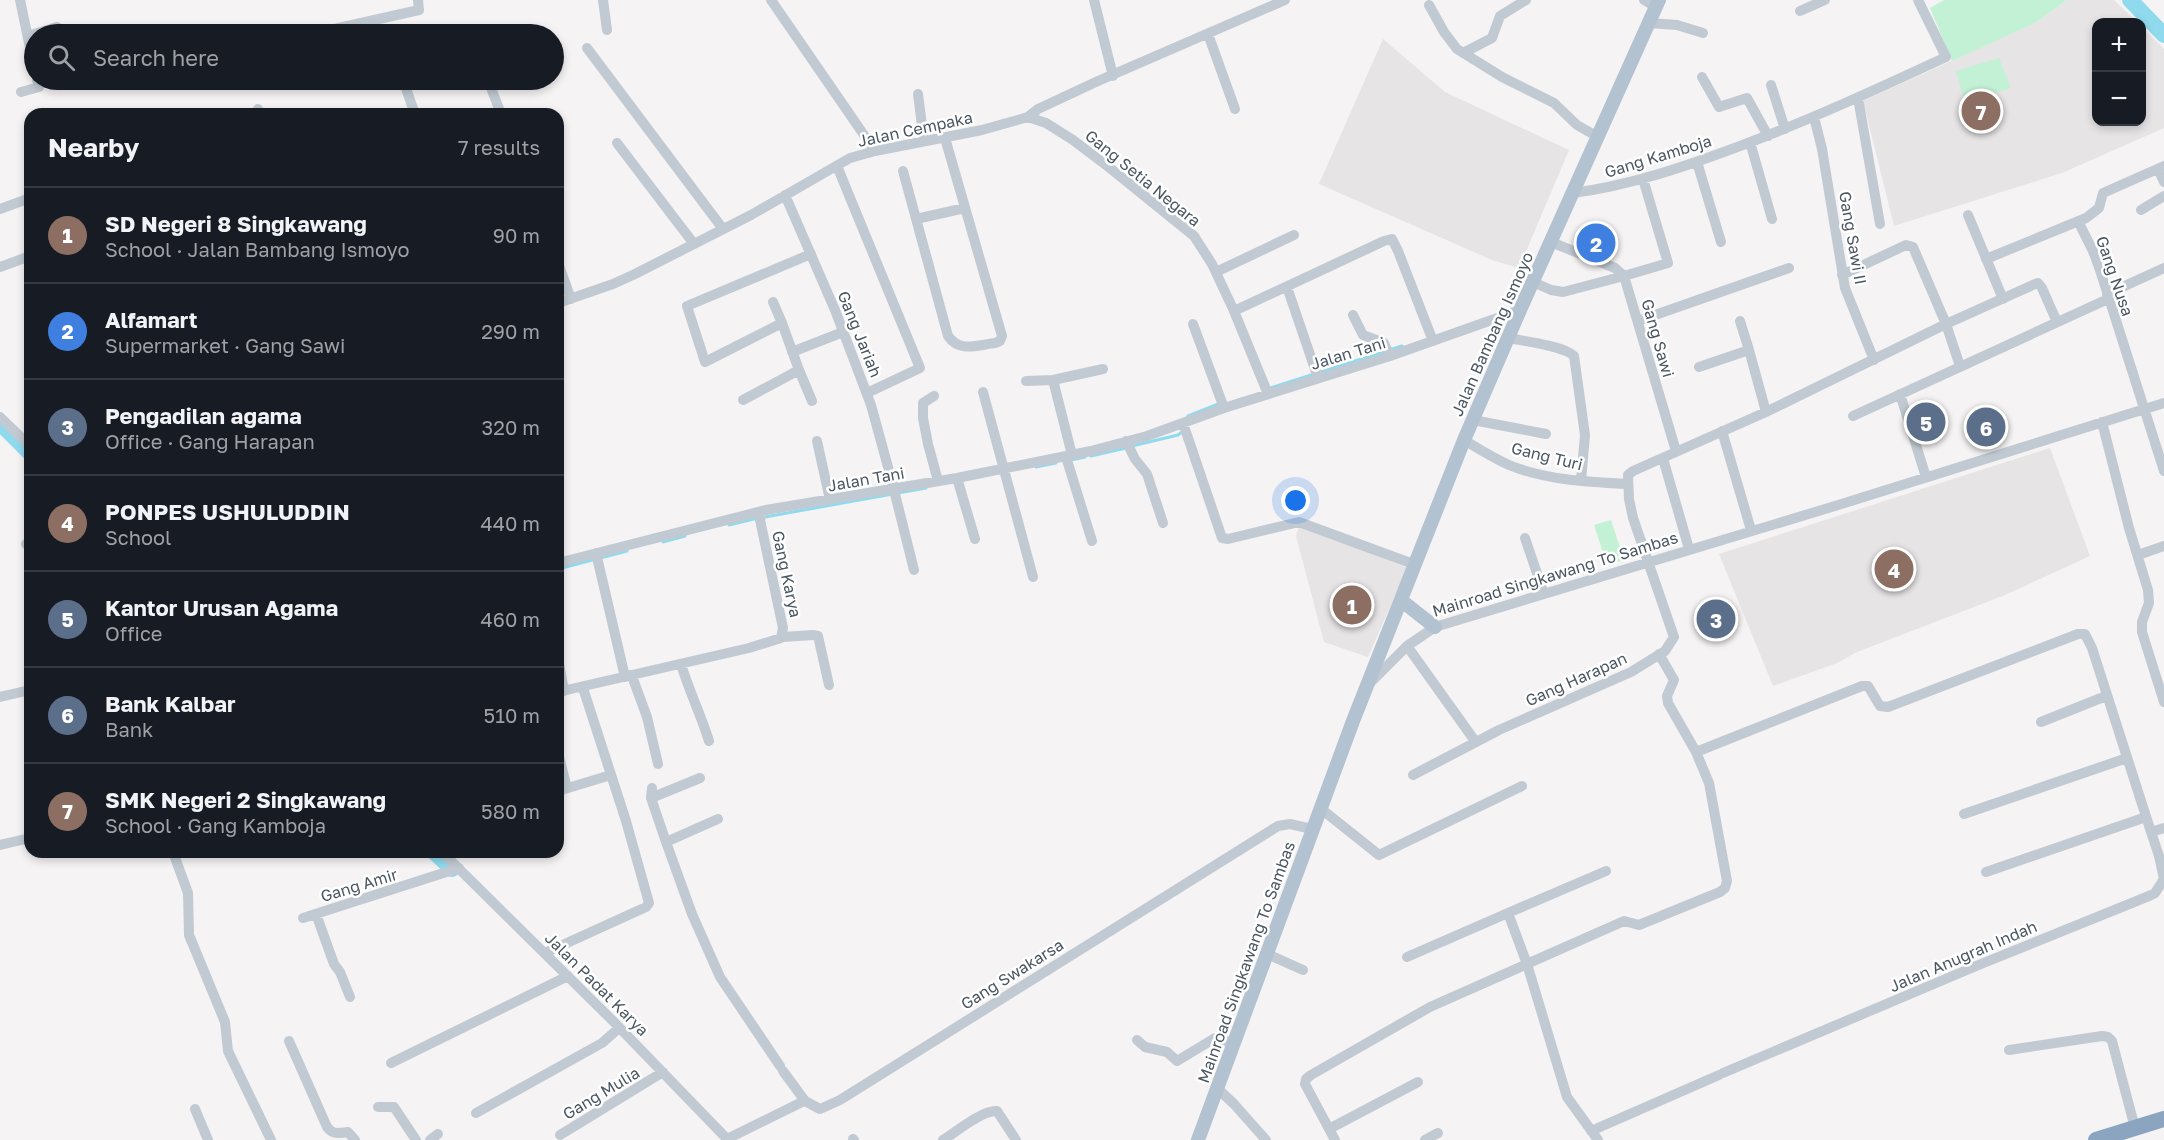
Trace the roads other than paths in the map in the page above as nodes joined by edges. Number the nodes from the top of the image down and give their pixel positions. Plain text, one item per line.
1 (20, 0) edge
2 (418, 0) edge
3 (603, 0) edge
4 (771, 0) edge
5 (1094, 0) edge
6 (1285, 0) edge
7 (1526, 0) edge
8 (1825, 0) edge
9 (1918, 0) edge
10 (1652, 3) edge
11 (1430, 5) dead end
12 (1800, 11) dead end
13 (1649, 23) junction
14 (25, 24) edge
15 (357, 24) edge
16 (607, 30) dead end
17 (1703, 33) dead end
18 (1210, 39) junction
19 (587, 48) dead end
20 (1463, 53) junction
21 (1113, 75) junction
22 (1702, 77) dead end
23 (1771, 85) dead end
24 (28, 90) edge
25 (407, 90) edge
26 (492, 90) edge
27 (21, 92) dead end
28 (918, 94) dead end
29 (1858, 98) junction
30 (414, 108) edge
31 (499, 108) edge
32 (1235, 109) dead end
33 (1028, 117) junction
34 (1814, 117) junction
35 (1785, 129) junction
36 (1592, 134) junction
37 (1767, 135) junction
38 (945, 138) junction
39 (924, 141) junction
40 (1750, 142) junction
41 (618, 143) dead end
42 (875, 151) junction
43 (1697, 162) junction
44 (837, 166) junction
45 (2161, 167) edge
46 (903, 171) dead end
47 (1643, 179) junction
48 (2164, 182) edge
49 (1573, 193) junction
50 (785, 195) junction
51 (2164, 196) edge
52 (24, 200) edge
53 (965, 208) junction
54 (0, 209) edge
55 (2141, 210) dead end
56 (1968, 215) dead end
57 (916, 219) junction
58 (1772, 219) dead end
59 (2078, 221) junction
60 (1880, 224) dead end
61 (723, 229) junction
62 (1294, 235) dead end
63 (1551, 242) junction
64 (1721, 242) dead end
65 (694, 244) junction
66 (811, 254) junction
67 (24, 258) edge
68 (1986, 259) junction
69 (0, 267) edge
70 (1790, 268) dead end
71 (2164, 268) edge
72 (1216, 272) junction
73 (1842, 275) junction
74 (1624, 276) junction
75 (564, 278) edge
76 (1533, 282) junction
77 (1287, 287) junction
78 (2108, 296) junction
79 (572, 299) junction
80 (2003, 299) junction
81 (564, 301) edge
82 (773, 302) dead end
83 (1234, 310) junction
84 (1515, 311) junction
85 (1353, 315) dead end
86 (1638, 321) junction
87 (1740, 321) dead end
88 (2057, 322) junction
89 (782, 323) junction
90 (1193, 324) dead end
91 (1946, 324) junction
92 (843, 332) junction
93 (1508, 338) junction
94 (1433, 341) junction
95 (1749, 350) junction
96 (792, 352) junction
97 (1388, 352) junction
98 (1874, 360) junction
99 (1960, 366) junction
100 (1699, 367) dead end
101 (1103, 369) dead end
102 (799, 370) junction
103 (1317, 372) junction
104 (1053, 380) junction
105 (1026, 381) dead end
106 (1266, 389) junction
107 (983, 392) dead end
108 (867, 393) junction
109 (1900, 394) junction
110 (934, 396) dead end
111 (743, 400) dead end
112 (812, 401) dead end
113 (2164, 403) edge
114 (1224, 408) junction
115 (2145, 409) junction
116 (1766, 412) junction
117 (1853, 416) dead end
118 (0, 417) edge
119 (1473, 420) junction
120 (2102, 422) junction
121 (1184, 426) junction
122 (1722, 431) junction
123 (1546, 434) dead end
124 (24, 440) edge
125 (1464, 440) junction
126 (817, 441) dead end
127 (1126, 441) junction
128 (1676, 451) junction
129 (1069, 456) junction
130 (1664, 462) dead end
131 (2164, 471) edge
132 (1004, 473) junction
133 (1926, 477) junction
134 (938, 481) junction
135 (958, 481) junction
136 (1581, 481) junction
137 (1628, 484) junction
138 (895, 493) junction
139 (830, 500) junction
140 (762, 515) junction
141 (1163, 523) dead end
142 (1751, 530) junction
143 (1525, 538) dead end
144 (975, 539) dead end
145 (1092, 541) dead end
146 (2164, 546) edge
147 (1689, 549) junction
148 (2138, 555) junction
149 (598, 558) junction
150 (564, 561) edge
151 (1649, 562) junction
152 (1416, 565) junction
153 (914, 570) dead end
154 (1033, 577) dead end
155 (1544, 594) junction
156 (1402, 601) junction
157 (1435, 627) junction
158 (783, 637) junction
159 (1407, 646) junction
160 (1659, 654) junction
161 (681, 664) junction
162 (627, 676) junction
163 (2160, 678) edge
164 (829, 685) dead end
165 (1366, 686) junction
166 (583, 688) junction
167 (24, 691) edge
168 (564, 691) edge
169 (2106, 696) junction
170 (0, 697) edge
171 (2164, 702) edge
172 (2041, 722) dead end
173 (709, 741) dead end
174 (1475, 741) junction
175 (1696, 752) junction
176 (2127, 758) junction
177 (658, 764) dead end
178 (611, 775) junction
179 (1413, 775) dead end
180 (700, 778) dead end
181 (1522, 786) dead end
182 (564, 788) edge
183 (1320, 808) junction
184 (1964, 814) dead end
185 (2146, 817) junction
186 (718, 819) dead end
187 (1306, 828) junction
188 (2164, 828) edge
189 (2151, 832) junction
190 (24, 839) edge
191 (666, 842) junction
192 (0, 845) edge
193 (175, 858) edge
194 (448, 858) edge
195 (459, 868) junction
196 (1606, 871) dead end
197 (1986, 872) dead end
198 (1508, 913) junction
199 (316, 914) junction
200 (303, 918) dead end
201 (545, 953) junction
202 (1267, 954) junction
203 (1407, 957) dead end
204 (1527, 964) junction
205 (1303, 970) dead end
206 (563, 978) junction
207 (350, 997) dead end
208 (616, 1031) junction
209 (1137, 1040) dead end
210 (1226, 1040) junction
211 (289, 1041) dead end
212 (2009, 1050) dead end
213 (391, 1064) dead end
214 (660, 1074) junction
215 (1418, 1082) dead end
216 (1217, 1088) junction
217 (806, 1101) junction
218 (378, 1107) dead end
219 (195, 1109) dead end
220 (476, 1113) dead end
221 (2164, 1119) edge
222 (2135, 1128) junction
223 (1329, 1129) junction
224 (1438, 1133) dead end
225 (560, 1135) dead end
226 (1595, 1135) edge
227 (728, 1139) edge
228 (208, 1140) edge
229 (271, 1140) edge
230 (355, 1140) edge
231 (416, 1140) edge
232 (944, 1140) edge
233 (1016, 1140) edge
234 (1198, 1140) edge
235 (1266, 1140) edge
236 (1335, 1140) edge
237 (1425, 1140) edge
238 (2096, 1140) edge

1 - 14 street
2 - 15 street
3 - 16 street
4 - 42 street
5 - 21 street
6 - 18 street, Jalan Cempaka
7 - 20 street
8 - 12 street
9 - 29 street
10 - 13 main road, Jalan Bambang Ismoyo
11 - 20 street
13 - 17 street
13 - 36 main road, Jalan Bambang Ismoyo
18 - 21 street, Jalan Cempaka
18 - 32 street
19 - 61 street
20 - 36 street
21 - 33 street, Jalan Cempaka
22 - 37 street
23 - 35 street
24 - 27 street
25 - 30 street
26 - 31 street
28 - 39 street
29 - 34 street
29 - 60 street
33 - 38 street, Jalan Cempaka
33 - 72 street, Gang Setia Negara
34 - 35 street, Gang Kamboja
34 - 73 street, Gang Sawi II
35 - 37 street, Gang Kamboja
36 - 49 main road, Jalan Bambang Ismoyo
37 - 40 street, Gang Kamboja
38 - 39 street, Jalan Cempaka
38 - 53 street
39 - 42 street, Jalan Cempaka
40 - 43 street, Gang Kamboja
40 - 58 street
41 - 65 street
42 - 44 street, Jalan Cempaka
43 - 47 street, Gang Kamboja
43 - 64 street
44 - 50 street, Jalan Cempaka
44 - 108 street
45 - 48 street
45 - 59 street, Gang Nusa
46 - 57 street
47 - 49 street, Gang Kamboja
47 - 74 street
49 - 63 main road, Jalan Bambang Ismoyo
50 - 61 street, Jalan Cempaka
50 - 66 street, Gang Jariah
51 - 55 street
52 - 54 street
53 - 57 street
53 - 57 street
56 - 68 street
59 - 68 street
59 - 78 street, Gang Nusa
61 - 65 street, Jalan Cempaka
62 - 72 street
63 - 74 street
63 - 76 main road, Jalan Bambang Ismoyo
65 - 79 street, Jalan Cempaka
66 - 89 street
66 - 92 street, Gang Jariah
67 - 69 street
68 - 80 street
70 - 86 street
71 - 78 street
72 - 83 street, Gang Setia Negara
73 - 91 street
73 - 98 street, Gang Sawi II
74 - 76 street
74 - 86 street, Gang Sawi
75 - 79 street
76 - 84 main road, Jalan Bambang Ismoyo
77 - 83 street
77 - 94 street
77 - 103 street
78 - 88 street
78 - 115 street, Gang Nusa
79 - 81 street, Jalan Cempaka
80 - 88 street
80 - 91 street
82 - 89 street
83 - 106 street, Gang Setia Negara
84 - 93 main road, Jalan Bambang Ismoyo
84 - 94 street, Jalan Tani
85 - 97 street
86 - 128 street, Gang Sawi
87 - 95 street
88 - 99 street
89 - 96 street
90 - 114 street
91 - 98 street
91 - 99 street
92 - 96 street
92 - 108 street, Gang Jariah
93 - 119 main road, Jalan Bambang Ismoyo
93 - 136 street
94 - 97 street, Jalan Tani
95 - 100 street
95 - 116 street
96 - 102 street
97 - 103 street, Jalan Tani
98 - 116 street
99 - 109 street
101 - 104 street
102 - 111 street
102 - 112 street
103 - 106 street, Jalan Tani
104 - 105 street
104 - 129 street
106 - 114 street, Jalan Tani
107 - 132 street
108 - 138 street, Gang Jariah
109 - 117 street
109 - 133 street
110 - 134 street
113 - 115 street, Mainroad Singkawang To Sambas
114 - 121 street, Jalan Tani
115 - 120 street, Mainroad Singkawang To Sambas
115 - 131 street, Gang Nusa
116 - 122 street
118 - 124 street
119 - 123 street
119 - 125 main road, Jalan Bambang Ismoyo
120 - 133 street, Mainroad Singkawang To Sambas
120 - 148 street
121 - 127 street, Jalan Tani
121 - 152 street
122 - 128 street
122 - 142 street
125 - 136 street, Gang Turi
125 - 152 main road, Jalan Bambang Ismoyo
126 - 139 street
127 - 129 street, Jalan Tani
127 - 141 street
128 - 137 street
129 - 132 street, Jalan Tani
129 - 145 street
130 - 147 street
132 - 135 street, Jalan Tani
132 - 154 street
133 - 142 street, Mainroad Singkawang To Sambas
134 - 135 street, Jalan Tani
134 - 138 street, Jalan Tani
135 - 144 street
136 - 137 street, Gang Turi
137 - 151 street
138 - 139 street, Jalan Tani
138 - 153 street, Gang Jariah
139 - 140 street, Jalan Tani
140 - 149 street, Jalan Tani
140 - 158 street, Gang Karya
142 - 147 street, Mainroad Singkawang To Sambas
143 - 155 street
146 - 148 street
147 - 151 street, Mainroad Singkawang To Sambas
148 - 163 street
149 - 150 street, Jalan Tani
149 - 162 street
151 - 155 street, Mainroad Singkawang To Sambas
151 - 160 street, Gang Harapan
152 - 156 main road, Jalan Bambang Ismoyo
155 - 157 street, Mainroad Singkawang To Sambas
156 - 157 main road
156 - 165 main road, Jalan Bambang Ismoyo
157 - 159 street, Mainroad Singkawang To Sambas
158 - 161 street, Gang Karya
158 - 164 street
159 - 165 street, Mainroad Singkawang To Sambas
159 - 174 street
160 - 174 street, Gang Harapan
160 - 175 street
161 - 162 street, Gang Karya
161 - 173 street
162 - 166 street, Gang Karya
162 - 177 street
163 - 171 street
165 - 183 main road, Mainroad Singkawang To Sambas
166 - 168 street, Gang Karya
166 - 178 street
167 - 170 street
169 - 172 street
169 - 175 street
169 - 176 street
174 - 179 street, Gang Harapan
175 - 204 street
176 - 184 street
176 - 185 street
178 - 182 street
178 - 201 street
180 - 191 street
181 - 183 street
183 - 187 main road, Mainroad Singkawang To Sambas
185 - 189 street
185 - 197 street
186 - 191 street
187 - 202 main road, Mainroad Singkawang To Sambas
187 - 217 street, Gang Swakarsa
188 - 189 street
189 - 226 street, Jalan Anugrah Indah
190 - 192 street
191 - 217 street
193 - 229 street
194 - 195 street, Jalan Padat Karya
195 - 199 street, Gang Amir
195 - 201 street, Jalan Padat Karya
196 - 198 street
198 - 203 street
198 - 204 street
199 - 200 street, Gang Amir
199 - 207 street
201 - 206 street, Jalan Padat Karya
202 - 205 street
202 - 210 main road, Mainroad Singkawang To Sambas
204 - 223 street
204 - 226 street
206 - 208 street, Jalan Padat Karya
206 - 213 street
208 - 214 street, Jalan Padat Karya
208 - 220 street
209 - 210 street
210 - 216 main road, Mainroad Singkawang To Sambas
211 - 230 street
212 - 222 street
214 - 225 street, Gang Mulia
214 - 227 street, Jalan Padat Karya
215 - 223 street
216 - 234 main road, Mainroad Singkawang To Sambas
216 - 235 street
217 - 227 street
218 - 231 street
219 - 228 street
221 - 222 highway
222 - 238 highway
223 - 236 street
224 - 237 street
232 - 233 street

